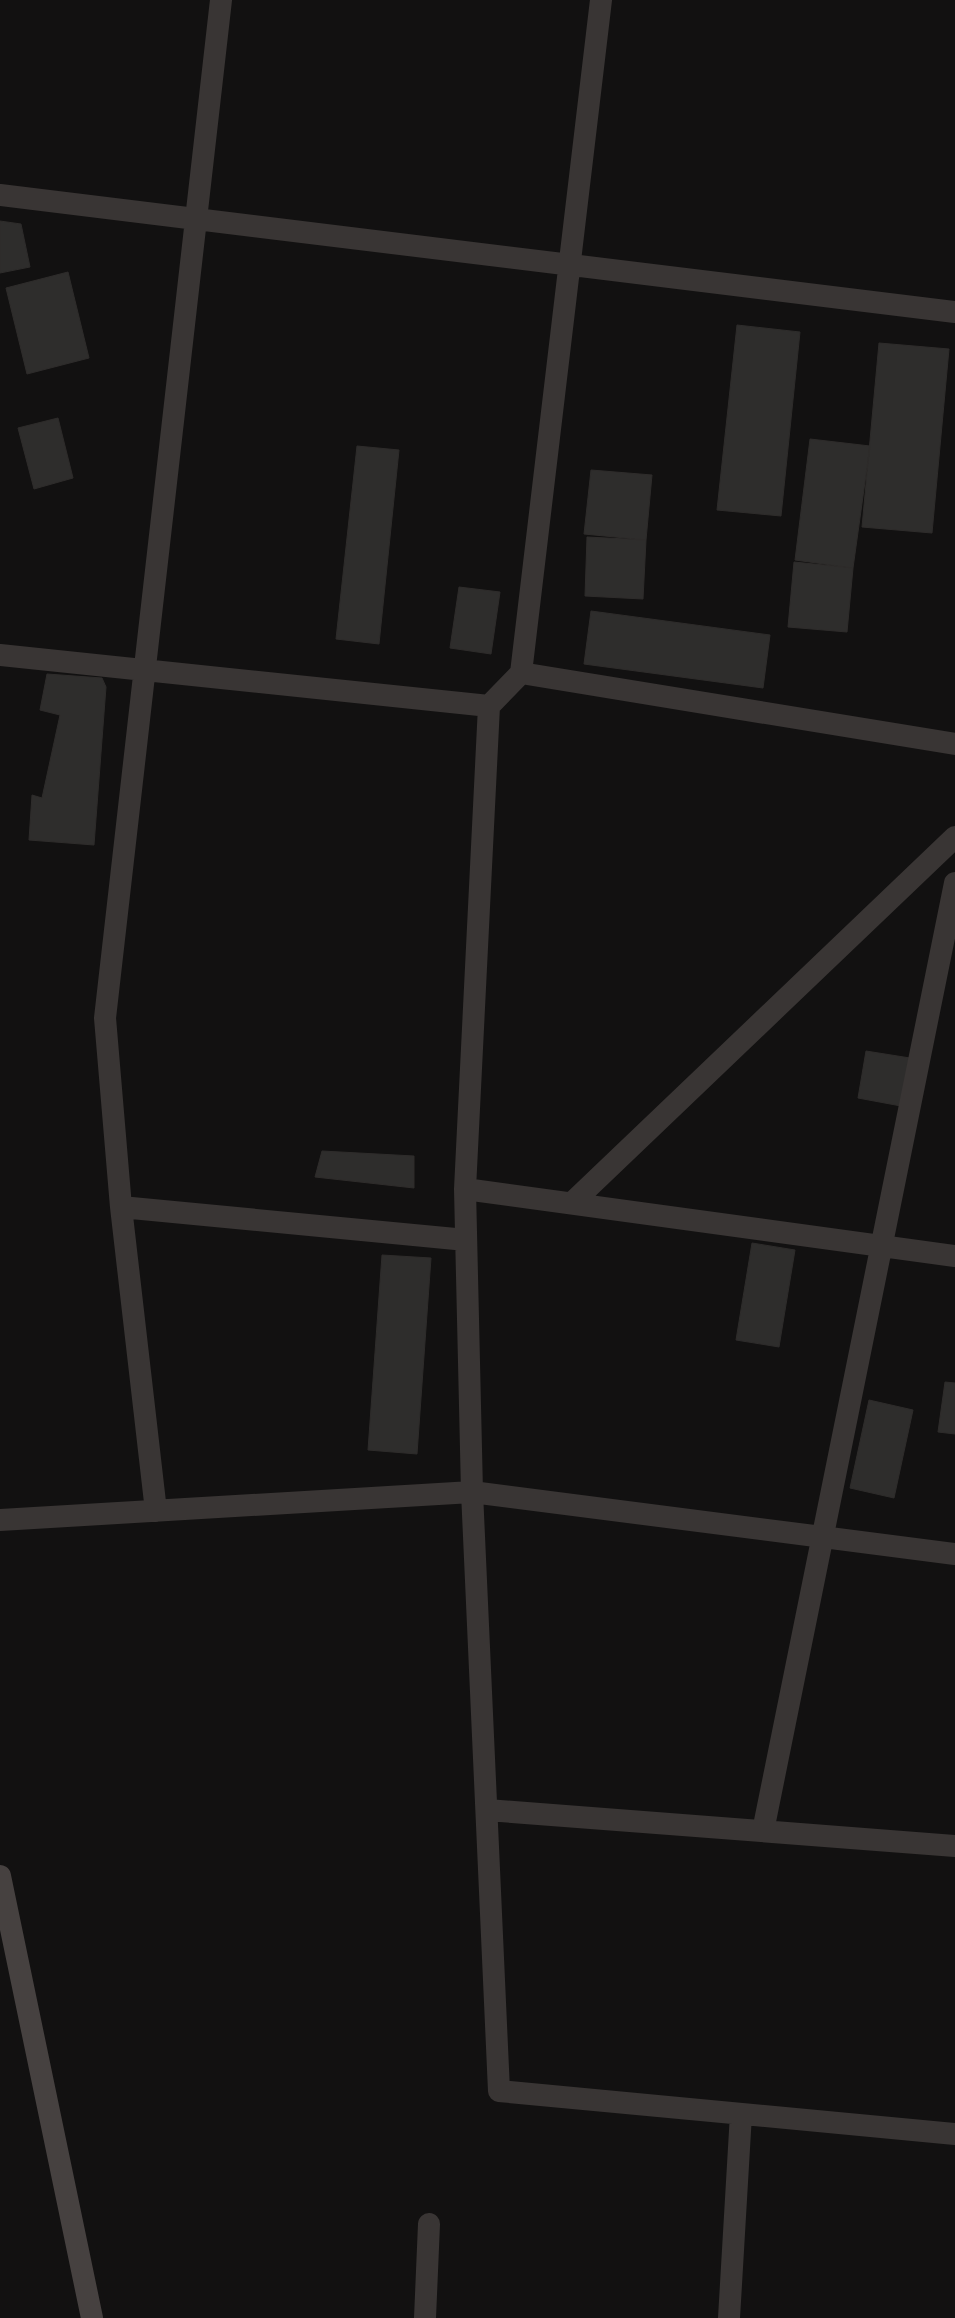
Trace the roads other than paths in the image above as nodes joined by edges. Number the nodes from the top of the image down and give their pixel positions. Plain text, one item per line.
1 (221, 0) edge
2 (601, 0) edge
3 (0, 195) edge
4 (196, 219) junction
5 (570, 264) junction
6 (955, 312) edge
7 (0, 655) edge
8 (145, 671) junction
9 (521, 673) junction
10 (489, 706) junction
11 (955, 744) edge
12 (955, 837) edge
13 (955, 883) edge
14 (465, 1189) junction
15 (572, 1204) junction
16 (121, 1207) junction
17 (466, 1240) junction
18 (882, 1246) junction
19 (955, 1256) edge
20 (472, 1492) junction
21 (156, 1511) junction
22 (0, 1520) edge
23 (823, 1537) junction
24 (955, 1554) edge
25 (487, 1810) junction
26 (763, 1831) junction
27 (955, 1846) edge
28 (0, 1876) edge
29 (741, 2114) junction
30 (955, 2134) edge
31 (429, 2224) dead end
32 (92, 2318) edge
33 (424, 2318) edge
34 (729, 2318) edge

1 - 4 street
2 - 5 street
3 - 4 street
4 - 5 street
4 - 8 street
5 - 6 street
5 - 9 street
7 - 8 street
8 - 10 street
8 - 16 street
9 - 10 street
9 - 11 street
10 - 14 street
12 - 15 street
13 - 18 street
14 - 15 street
14 - 17 street
15 - 18 street
16 - 17 street
16 - 21 street
17 - 20 street
18 - 19 street
18 - 23 street
20 - 21 street
20 - 23 street
20 - 25 street
21 - 22 street
23 - 24 street
23 - 26 street
25 - 26 street
25 - 29 street
26 - 27 street
28 - 32 main road
29 - 30 street
29 - 34 street
31 - 33 street

